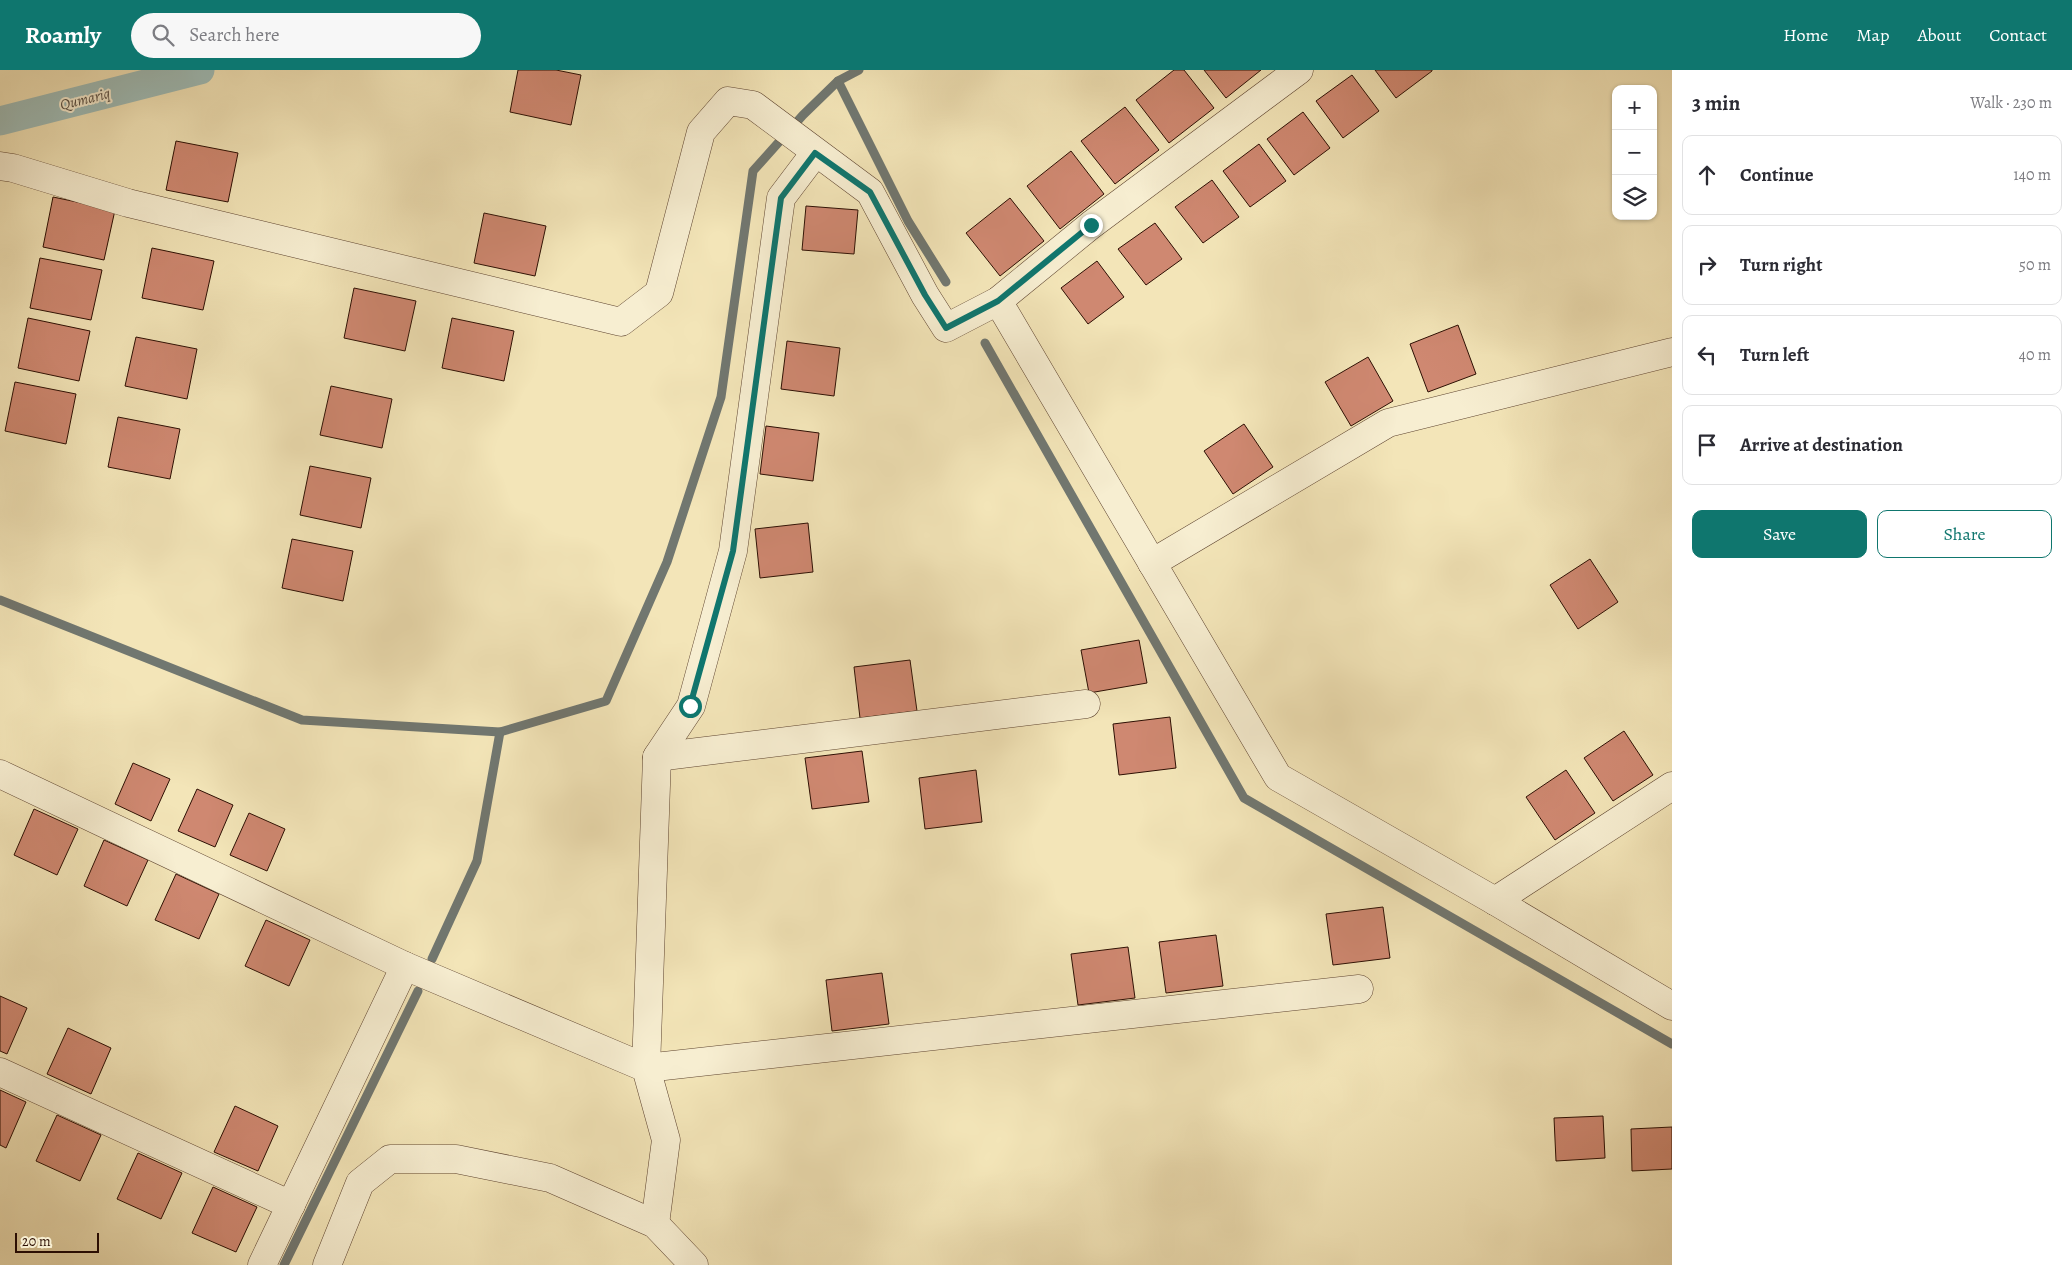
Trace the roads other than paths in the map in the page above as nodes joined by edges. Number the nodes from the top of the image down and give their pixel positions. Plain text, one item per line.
1 (1299, 70) edge
2 (809, 148) junction
3 (0, 166) edge
4 (998, 301) junction
5 (1672, 352) edge
6 (1152, 564) junction
7 (1086, 704) dead end
8 (657, 757) junction
9 (0, 774) edge
10 (1672, 786) edge
11 (1495, 901) junction
12 (405, 966) junction
13 (1359, 989) dead end
14 (1672, 1006) edge
15 (646, 1068) junction
16 (0, 1072) edge
17 (291, 1205) junction
18 (655, 1224) junction
19 (262, 1265) edge
20 (327, 1265) edge
21 (694, 1265) edge

1 - 4 street
2 - 3 street
2 - 4 street
2 - 8 street
4 - 6 street
5 - 6 street
6 - 11 street
7 - 8 street
8 - 15 street
9 - 12 street
10 - 11 street
11 - 14 street
12 - 15 street
12 - 17 street
13 - 15 street
15 - 18 street
16 - 17 street
17 - 19 street
18 - 20 street
18 - 21 street

